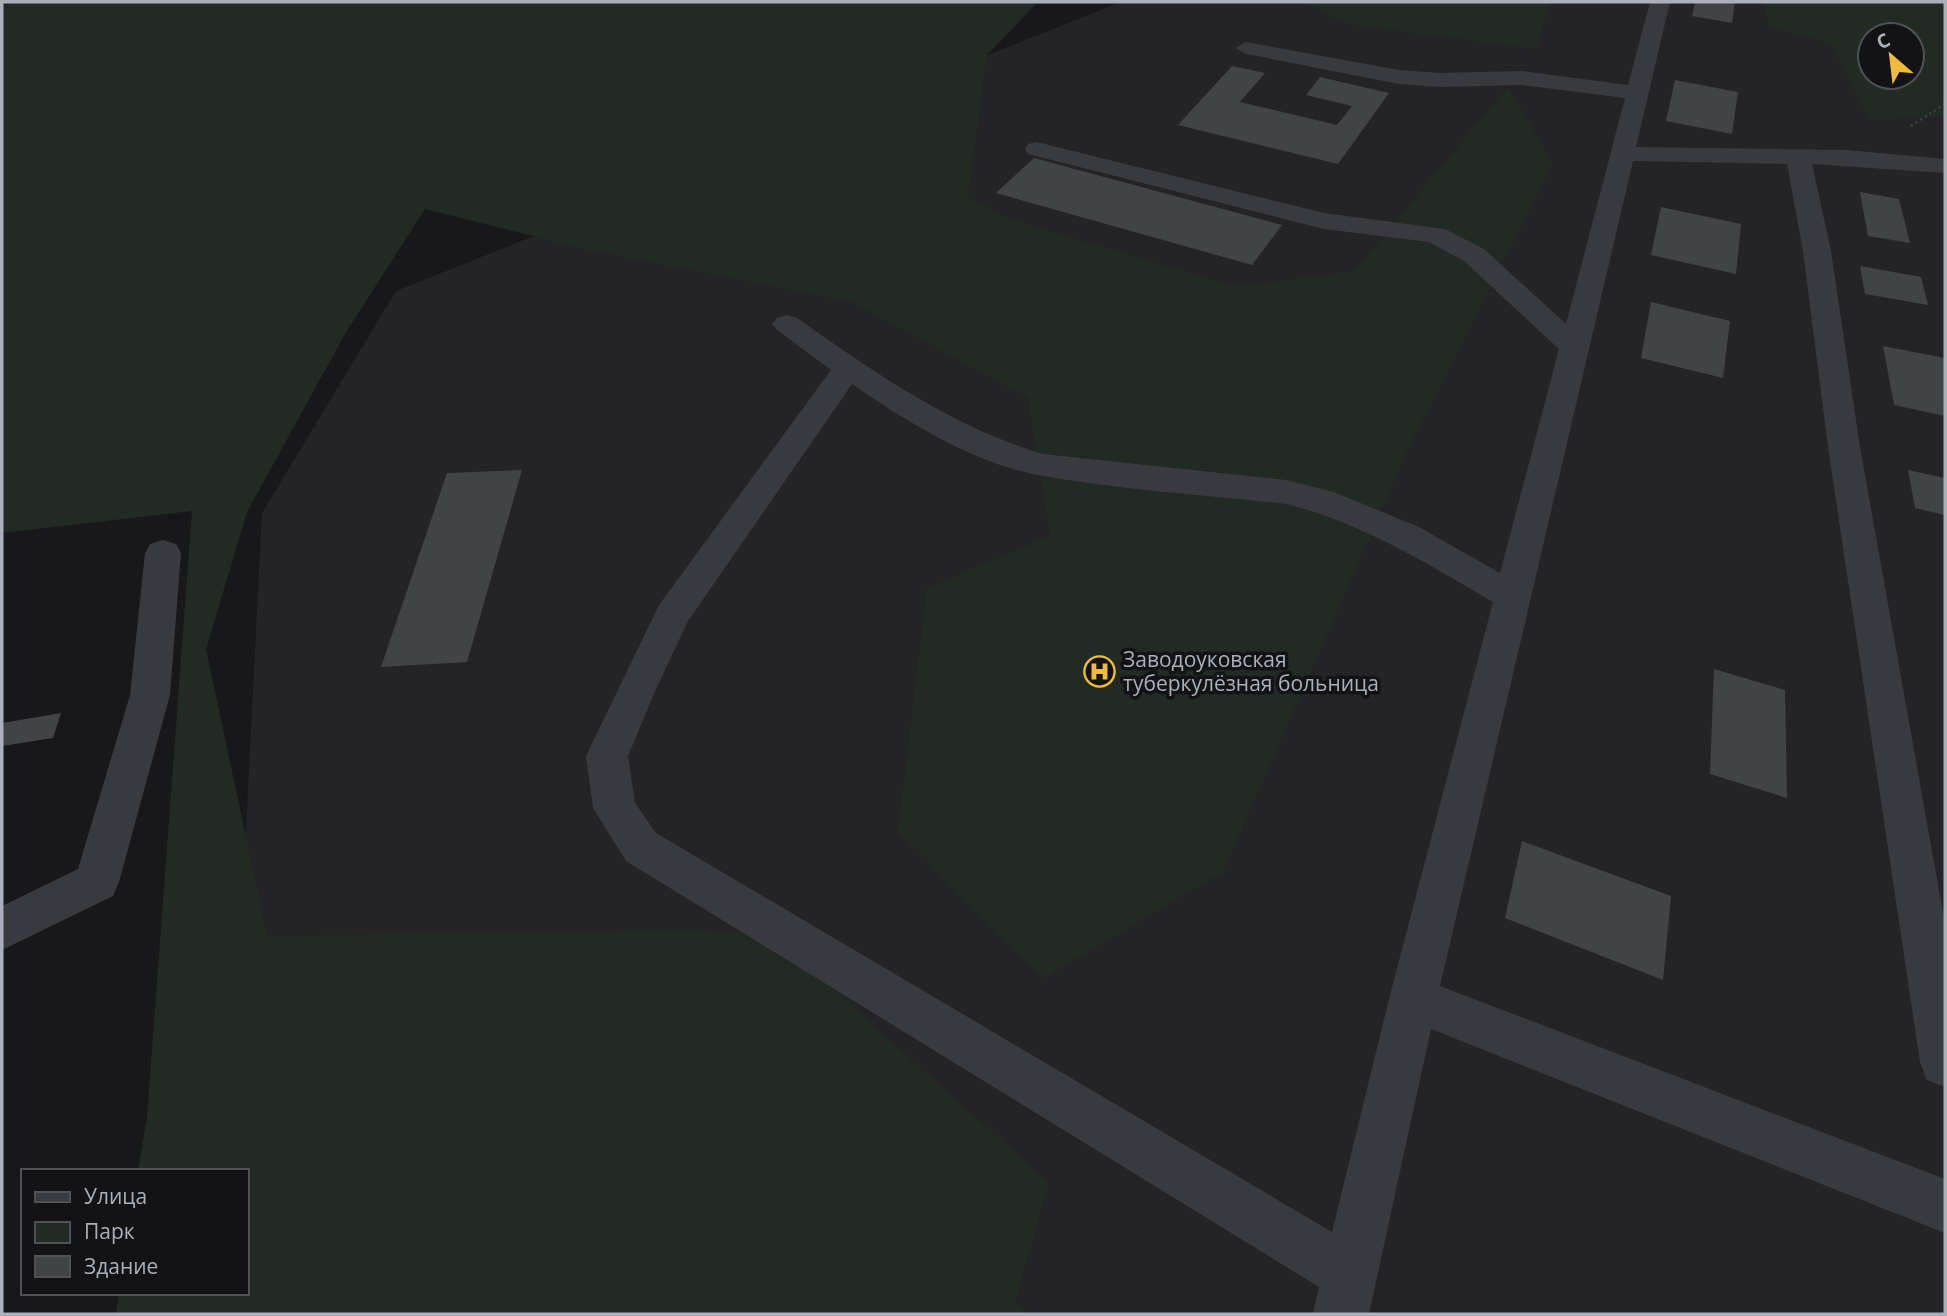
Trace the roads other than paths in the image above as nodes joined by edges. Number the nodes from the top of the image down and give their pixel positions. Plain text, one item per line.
1 (1660, 2) edge
2 (1246, 48) dead end
3 (1639, 93) junction
4 (1037, 149) dead end
5 (1623, 154) junction
6 (1797, 156) junction
7 (1945, 166) edge
8 (787, 324) dead end
9 (1575, 348) junction
10 (848, 368) junction
11 (163, 553) dead end
12 (1513, 597) junction
13 (2, 929) edge
14 (1413, 999) junction
15 (1945, 1062) edge
16 (1945, 1206) edge
17 (1345, 1294) edge

1 - 3 street
2 - 3 street
3 - 5 street
4 - 9 street
5 - 6 street
5 - 9 street
6 - 7 street
6 - 15 street
8 - 10 street
9 - 12 street
10 - 12 street
10 - 17 street
11 - 13 street
12 - 14 street
14 - 16 street
14 - 17 street

